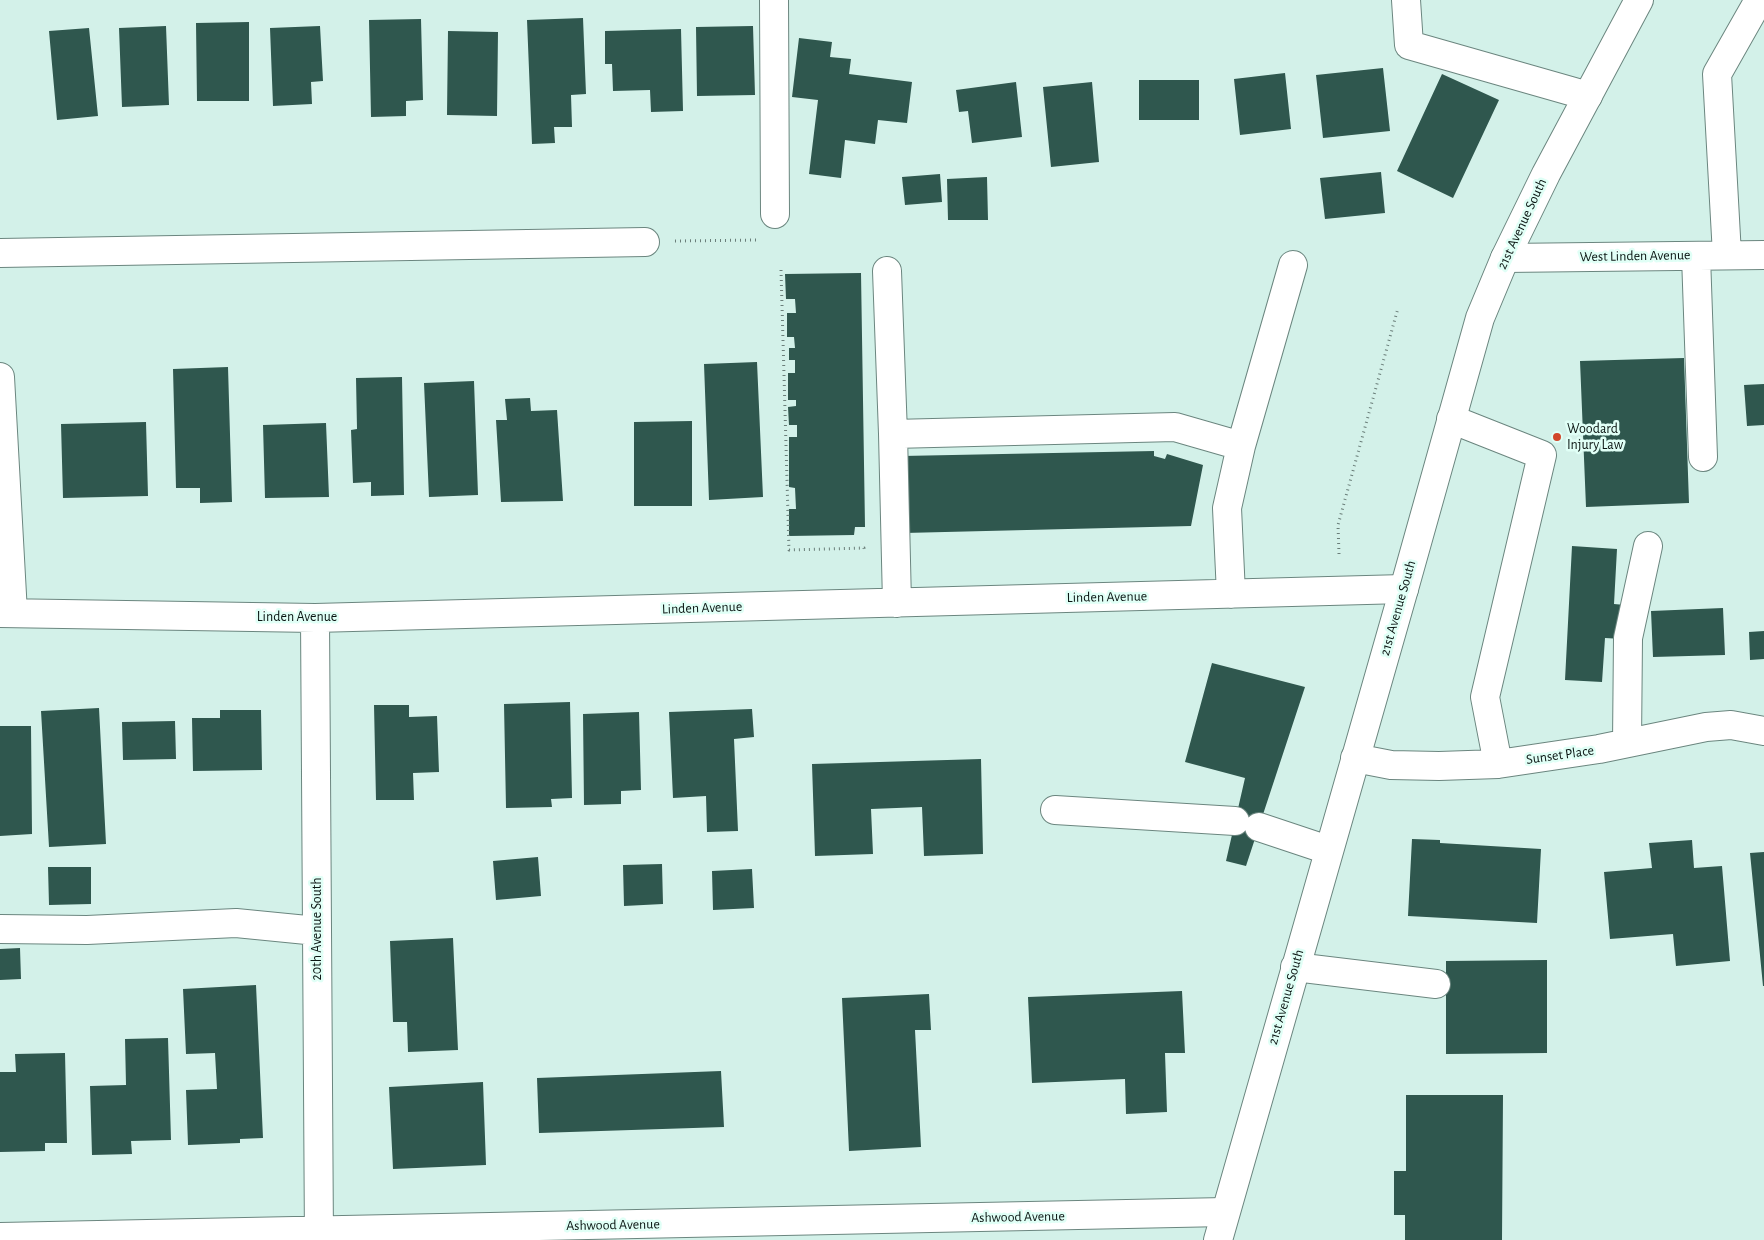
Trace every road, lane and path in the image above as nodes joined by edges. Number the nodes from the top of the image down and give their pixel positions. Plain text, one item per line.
1 (774, 0) edge
2 (1406, 0) edge
3 (1639, 0) edge
4 (1759, 0) edge
5 (1588, 96) junction
6 (775, 214) joint
7 (644, 242) joint
8 (0, 253) edge
9 (1727, 255) junction
10 (1764, 255) edge
11 (1696, 256) junction
12 (1505, 258) junction
13 (1293, 265) dead end
14 (781, 270) dead end
15 (887, 271) dead end
16 (1398, 308) dead end
17 (0, 377) edge
18 (1451, 419) junction
19 (893, 434) junction
20 (1241, 446) junction
21 (1703, 457) dead end
22 (1648, 546) dead end
23 (1340, 554) dead end
24 (864, 557) dead end
25 (1404, 589) junction
26 (1231, 594) junction
27 (897, 603) junction
28 (6, 613) edge
29 (315, 618) junction
30 (1764, 731) edge
31 (1627, 743) junction
32 (1355, 758) junction
33 (1498, 764) junction
34 (1056, 810) dead end
35 (1328, 850) junction
36 (0, 929) edge
37 (317, 931) junction
38 (1295, 967) junction
39 (1436, 984) dead end
40 (1226, 1212) junction
41 (922, 1229) edge
42 (766, 1231) edge
43 (319, 1235) edge
44 (0, 1236) edge
45 (1218, 1240) edge

1 - 6 street
2 - 5 street
3 - 5 street, 21st Avenue South
4 - 9 street
5 - 12 street, 21st Avenue South
6 - 7 path
7 - 8 street
9 - 10 street, West Linden Avenue
9 - 11 street, West Linden Avenue
11 - 12 street, West Linden Avenue
11 - 21 street
12 - 18 street, 21st Avenue South
13 - 20 street
14 - 24 path
15 - 19 street
16 - 23 path
17 - 28 street
18 - 25 street, 21st Avenue South
18 - 33 street
19 - 20 street
19 - 27 street
20 - 26 street
22 - 31 street
25 - 26 street, Linden Avenue
25 - 32 street, 21st Avenue South
26 - 27 street, Linden Avenue
27 - 29 street, Linden Avenue
28 - 29 street, Linden Avenue
29 - 37 street, 20th Avenue South
30 - 31 street, Sunset Place
31 - 33 street, Sunset Place
32 - 33 street, Sunset Place
32 - 35 street, 21st Avenue South
34 - 35 street
35 - 38 street, 21st Avenue South
36 - 37 street
37 - 43 street, 20th Avenue South
38 - 39 street
38 - 40 street, 21st Avenue South
40 - 41 street, Ashwood Avenue
40 - 45 street, 21st Avenue South
41 - 42 street, Ashwood Avenue
42 - 43 street, Ashwood Avenue
43 - 44 street, Ashwood Avenue

